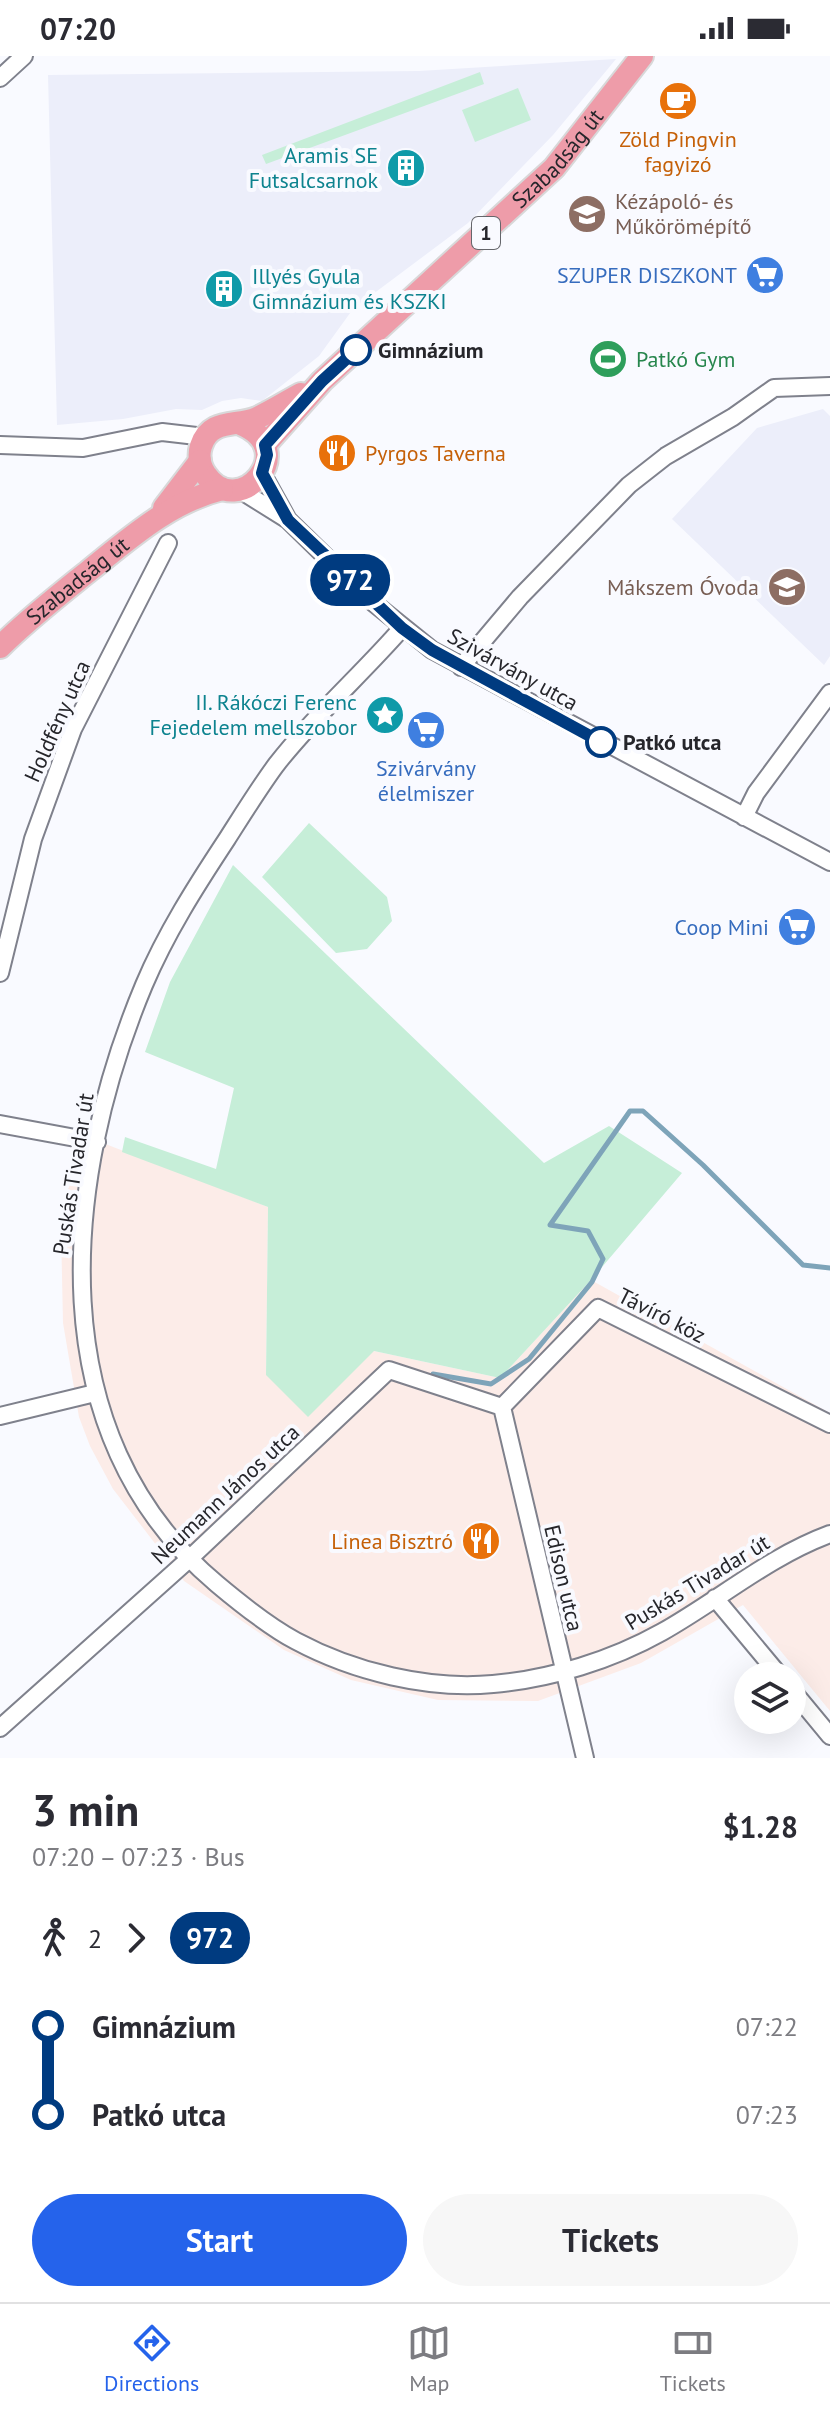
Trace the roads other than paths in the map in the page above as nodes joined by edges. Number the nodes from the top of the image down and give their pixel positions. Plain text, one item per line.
1 (24, 56) edge
2 (642, 56) edge
3 (0, 78) edge
4 (322, 381) junction
5 (830, 386) edge
6 (241, 424) junction
7 (205, 437) junction
8 (0, 445) edge
9 (265, 445) junction
10 (200, 461) junction
11 (262, 473) junction
12 (231, 489) junction
13 (157, 517) junction
14 (288, 520) junction
15 (168, 543) dead end
16 (402, 628) junction
17 (0, 647) edge
18 (461, 667) junction
19 (830, 693) edge
20 (744, 817) junction
21 (830, 862) edge
22 (0, 973) edge
23 (0, 1124) edge
24 (97, 1142) junction
25 (95, 1393) junction
26 (502, 1407) junction
27 (0, 1416) edge
28 (830, 1424) edge
29 (830, 1534) edge
30 (188, 1560) junction
31 (715, 1598) junction
32 (768, 1662) edge
33 (563, 1671) junction
34 (806, 1707) edge
35 (0, 1728) edge
36 (830, 1736) edge
37 (585, 1758) edge

1 - 3 street
2 - 4 main road, Szabadság út / 1
4 - 6 main road, Szabadság út / 1
4 - 9 main road, Szabadság út / 1
5 - 18 street
6 - 7 main road, Szabadság út / 1
6 - 9 main road
7 - 8 street
7 - 10 main road, Szabadság út
9 - 11 main road
10 - 12 main road
10 - 13 main road, Szabadság út
11 - 12 main road, Szabadság út
11 - 14 street, Szivárvány utca
12 - 13 main road, Szabadság út
12 - 14 street, Szivárvány utca
13 - 17 main road, Szabadság út
14 - 16 street, Szivárvány utca
15 - 22 street, Holdfény utca
16 - 18 street, Szivárvány utca
16 - 24 street, Puskás Tivadar út
18 - 20 street, Szivárvány utca
19 - 20 street
20 - 21 street, Szivárvány utca
23 - 24 street
24 - 25 street, Puskás Tivadar út
25 - 27 street
25 - 30 street, Puskás Tivadar út
26 - 28 street, Távíró köz
26 - 30 street, Neumann János utca
26 - 33 street, Edison utca
29 - 31 street, Puskás Tivadar út
30 - 33 street, Puskás Tivadar út
30 - 35 street, Neumann János utca
31 - 32 street
31 - 33 street, Puskás Tivadar út
33 - 37 street, Edison utca
34 - 36 street

